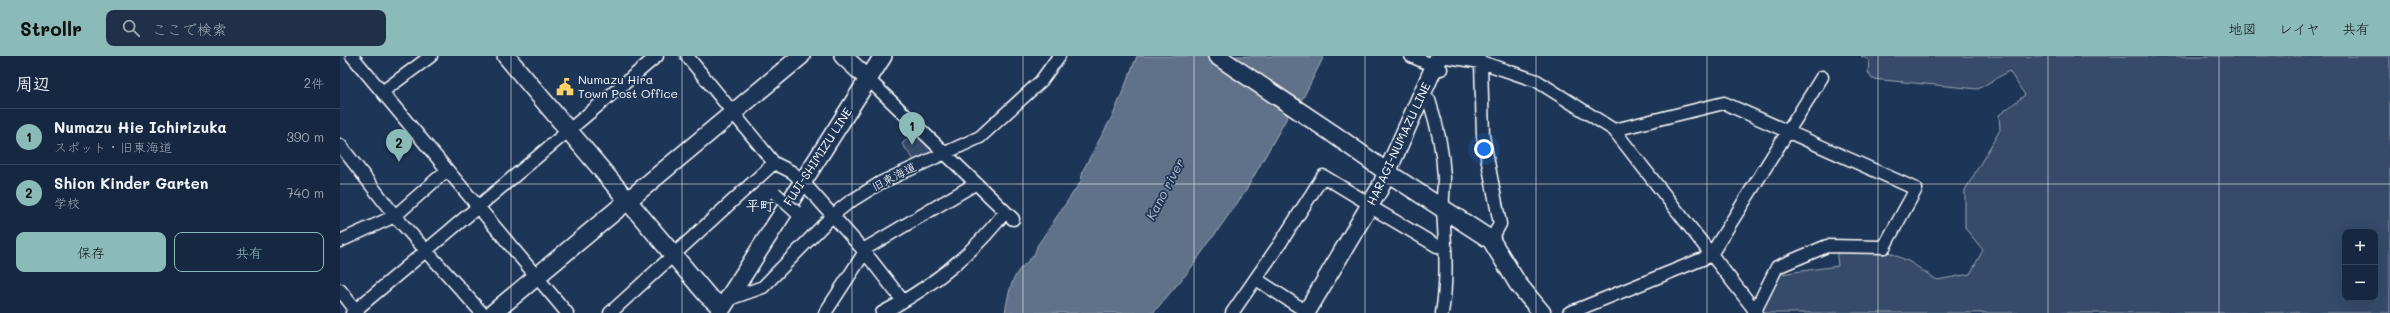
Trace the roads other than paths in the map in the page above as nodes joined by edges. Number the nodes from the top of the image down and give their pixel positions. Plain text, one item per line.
1 (352, 56) edge
2 (431, 56) edge
3 (506, 56) edge
4 (657, 56) edge
5 (687, 56) edge
6 (801, 56) edge
7 (843, 56) edge
8 (883, 56) edge
9 (1059, 56) edge
10 (1217, 56) edge
11 (1411, 56) edge
12 (1442, 61) edge
13 (1481, 62) junction
14 (1822, 77) dead end
15 (868, 80) junction
16 (382, 92) junction
17 (1429, 100) junction
18 (733, 112) junction
19 (568, 130) junction
20 (1614, 130) junction
21 (1788, 131) junction
22 (340, 145) edge
23 (943, 153) junction
24 (774, 162) junction
25 (447, 170) junction
26 (1391, 175) junction
27 (802, 181) junction
28 (976, 184) junction
29 (775, 193) dead end
30 (628, 201) junction
31 (1374, 207) junction
32 (1443, 207) junction
33 (478, 208) junction
34 (796, 212) dead end
35 (833, 215) junction
36 (395, 216) junction
37 (1491, 240) junction
38 (340, 241) edge
39 (1446, 248) junction
40 (427, 250) junction
41 (864, 251) junction
42 (672, 254) junction
43 (1710, 256) junction
44 (537, 277) junction
45 (1256, 279) junction
46 (340, 290) edge
47 (903, 301) junction
48 (724, 306) edge
49 (355, 312) edge
50 (1756, 312) edge
51 (482, 313) edge
52 (494, 313) edge
53 (567, 313) edge
54 (610, 313) edge
55 (825, 313) edge
56 (882, 313) edge
57 (1232, 313) edge
58 (1310, 313) edge
59 (1442, 313) edge
60 (1542, 313) edge
61 (1569, 313) edge

1 - 16 street
2 - 16 street
3 - 19 street
4 - 19 street
5 - 18 street
6 - 18 street
7 - 15 street
8 - 15 street, FUJI-SHIMIZU LINE
9 - 23 street, 旧東海道
10 - 26 street
11 - 12 street
12 - 13 street
12 - 17 street
12 - 26 street, HARAGI-NUMAZU LINE
13 - 20 street
13 - 37 street
14 - 21 street
15 - 23 street
15 - 27 street, FUJI-SHIMIZU LINE
16 - 25 street
17 - 26 street
17 - 32 street
18 - 24 street
18 - 30 street
19 - 30 street
19 - 33 street
20 - 21 street
20 - 43 street
21 - 43 street
21 - 50 street
22 - 36 street
23 - 28 street
23 - 35 street, 旧東海道
24 - 27 street
24 - 42 street
25 - 33 street
25 - 36 street
26 - 31 street, HARAGI-NUMAZU LINE
26 - 32 street
27 - 35 street
27 - 48 street, FUJI-SHIMIZU LINE
28 - 41 street
28 - 47 street
29 - 34 street, bridge
30 - 42 street
30 - 44 street
31 - 39 street
31 - 45 street
31 - 58 street, HARAGI-NUMAZU LINE
32 - 37 street
32 - 39 street
33 - 40 street
33 - 44 street
35 - 41 street
35 - 48 street, 旧東海道
36 - 38 street
36 - 40 street
37 - 60 street
39 - 59 street
40 - 49 street
40 - 51 street
41 - 47 street
41 - 55 street
42 - 48 street
42 - 54 street
43 - 50 street
43 - 61 street
44 - 52 street
44 - 53 street
45 - 57 street
45 - 58 street
46 - 49 street
47 - 56 street

